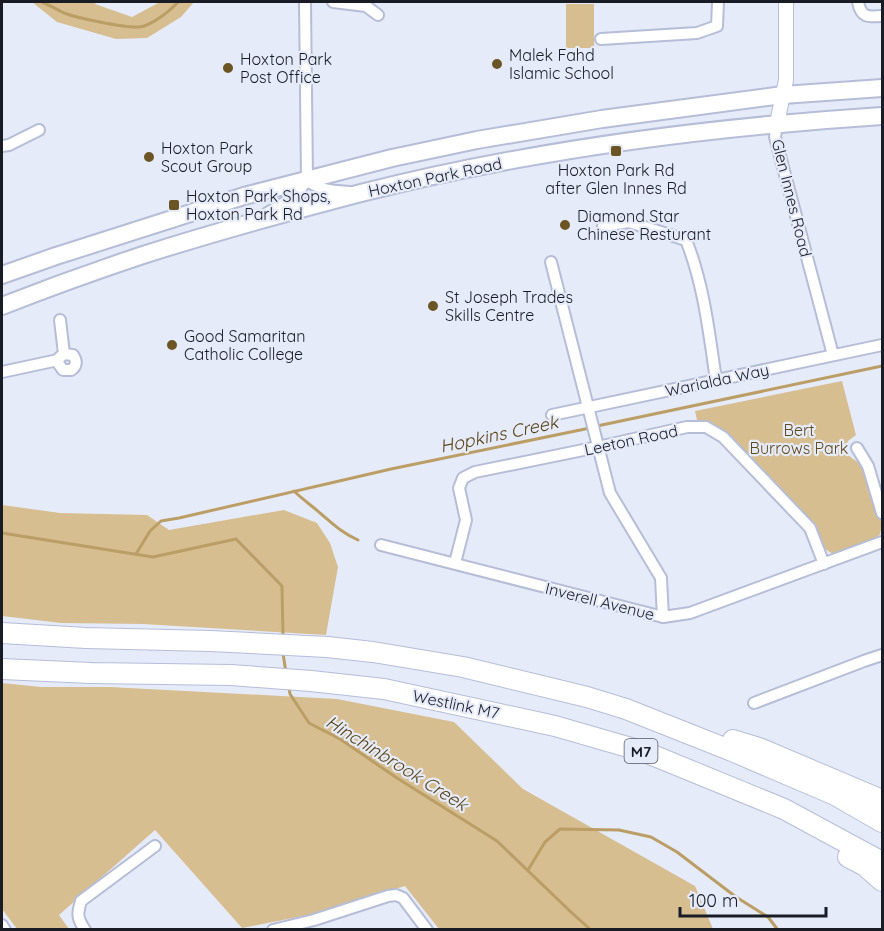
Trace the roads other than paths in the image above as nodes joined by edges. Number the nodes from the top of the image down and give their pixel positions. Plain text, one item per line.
1 (304, 2) edge
2 (333, 2) edge
3 (717, 2) edge
4 (786, 2) edge
5 (858, 2) edge
6 (378, 15) dead end
7 (882, 16) edge
8 (601, 39) dead end
9 (882, 88) edge
10 (783, 95) junction
11 (882, 116) edge
12 (777, 123) junction
13 (39, 130) dead end
14 (2, 146) edge
15 (307, 179) junction
16 (361, 193) junction
17 (250, 223) junction
18 (603, 226) dead end
19 (551, 262) dead end
20 (2, 276) edge
21 (2, 306) edge
22 (60, 320) dead end
23 (882, 345) edge
24 (833, 355) junction
25 (2, 372) edge
26 (716, 380) junction
27 (588, 407) junction
28 (552, 415) dead end
29 (598, 447) junction
30 (857, 448) dead end
31 (882, 513) edge
32 (882, 542) edge
33 (381, 545) dead end
34 (455, 563) junction
35 (824, 564) junction
36 (663, 617) junction
37 (2, 633) edge
38 (882, 656) edge
39 (2, 669) edge
40 (754, 703) dead end
41 (626, 709) junction
42 (645, 752) junction
43 (882, 800) edge
44 (882, 822) edge
45 (155, 846) dead end
46 (882, 862) edge
47 (882, 881) edge
48 (2, 925) edge
49 (5, 930) edge
50 (85, 930) edge
51 (273, 930) edge
52 (427, 930) edge

1 - 15 street
2 - 6 street
3 - 8 street
4 - 10 street, Glen Innes Road
5 - 7 street
9 - 10 main road, Hoxton Park Road
10 - 12 street, Glen Innes Road
10 - 15 main road, Hoxton Park Road
11 - 12 main road, Hoxton Park Road
12 - 16 main road, Hoxton Park Road
12 - 24 street, Glen Innes Road
13 - 14 street
15 - 16 street
15 - 17 street
15 - 20 main road, Hoxton Park Road
16 - 17 main road, Hoxton Park Road
17 - 21 main road, Hoxton Park Road
18 - 26 street
19 - 27 street
22 - 25 street
23 - 24 street, Warialda Way
24 - 26 street, Warialda Way
26 - 27 street, Warialda Way
27 - 28 street, Warialda Way
27 - 29 street
29 - 34 street, Leeton Road
29 - 35 street, Leeton Road
29 - 36 street
30 - 31 street
32 - 35 street, Inverell Avenue
33 - 34 street, Inverell Avenue
34 - 36 street, Inverell Avenue
35 - 36 street, Inverell Avenue
37 - 41 highway, M7
38 - 40 street
39 - 42 highway, Westlink M7 / M7
41 - 43 highway
41 - 44 highway, M7
42 - 46 highway, Westlink M7 / M7
42 - 47 highway, M7
45 - 50 street
48 - 49 street
51 - 52 street

